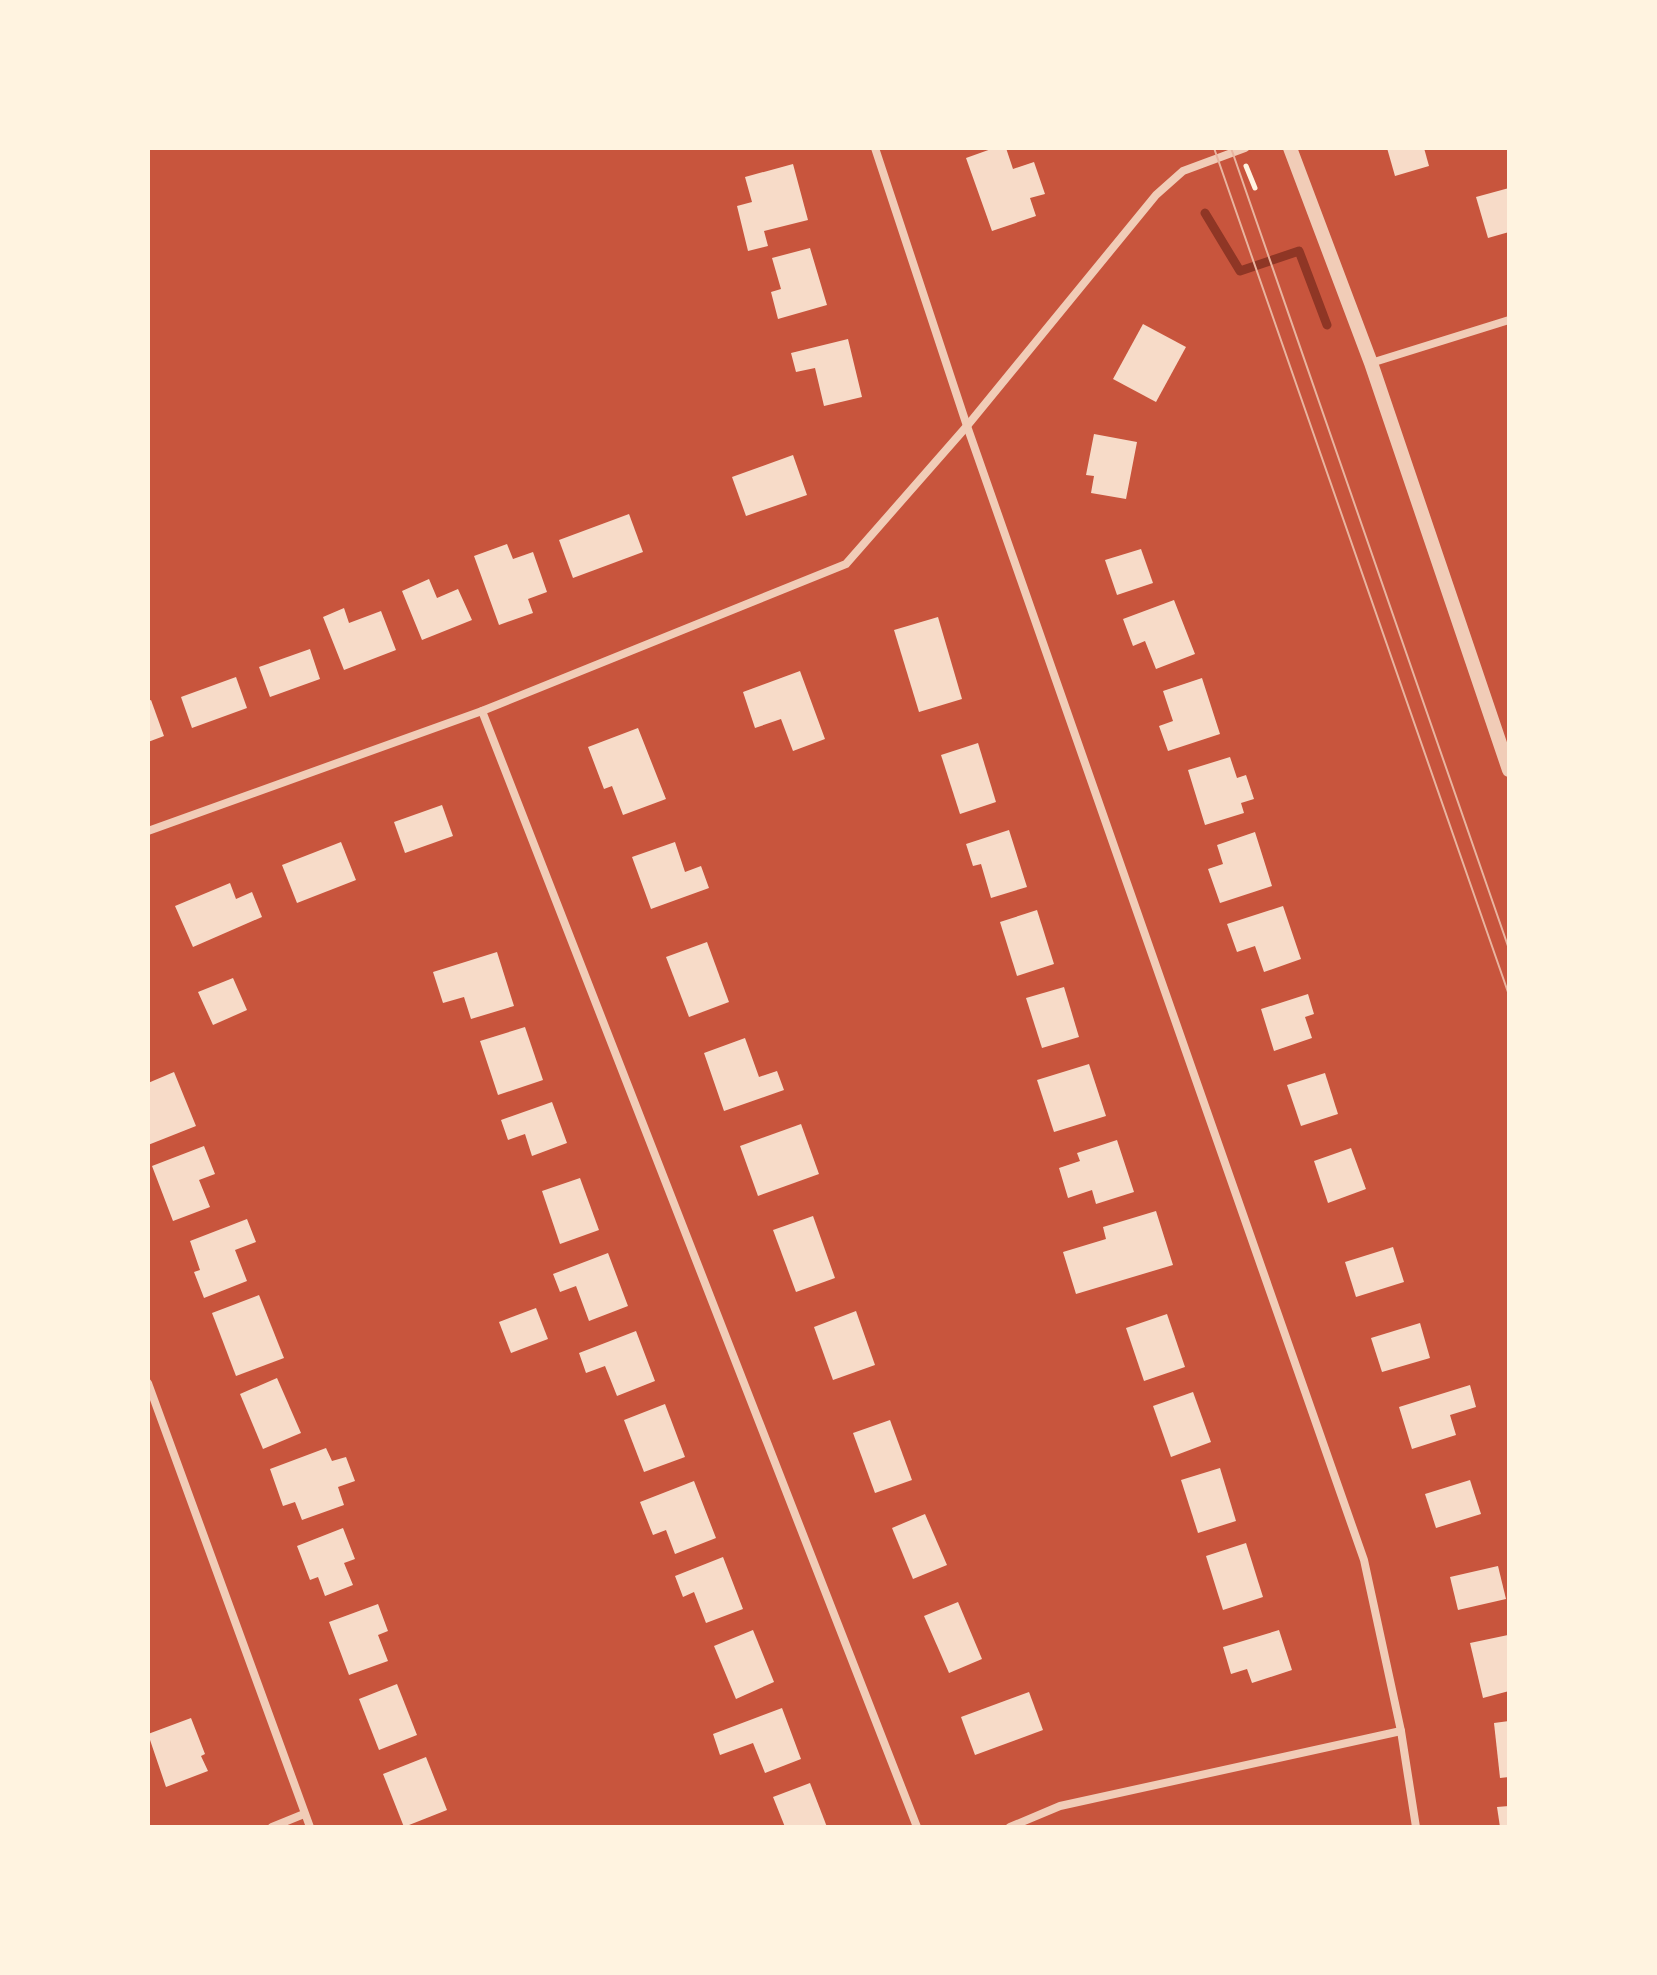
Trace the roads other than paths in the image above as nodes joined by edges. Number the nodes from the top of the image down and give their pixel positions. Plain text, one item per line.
1 (875, 148) edge
2 (1245, 148) edge
3 (1290, 148) edge
4 (1509, 320) edge
5 (1371, 363) junction
6 (967, 426) junction
7 (482, 711) junction
8 (1509, 770) edge
9 (148, 831) edge
10 (148, 1383) edge
11 (1401, 1731) junction
12 (304, 1814) junction
13 (272, 1827) edge
14 (310, 1827) edge
15 (917, 1827) edge
16 (1010, 1827) edge
17 (1416, 1827) edge

1 - 6 street
2 - 6 street
3 - 5 street
4 - 5 street
5 - 8 street
6 - 7 street
6 - 11 street
7 - 9 street
7 - 15 street
10 - 12 street
11 - 16 street
11 - 17 street
12 - 13 street
12 - 14 street

